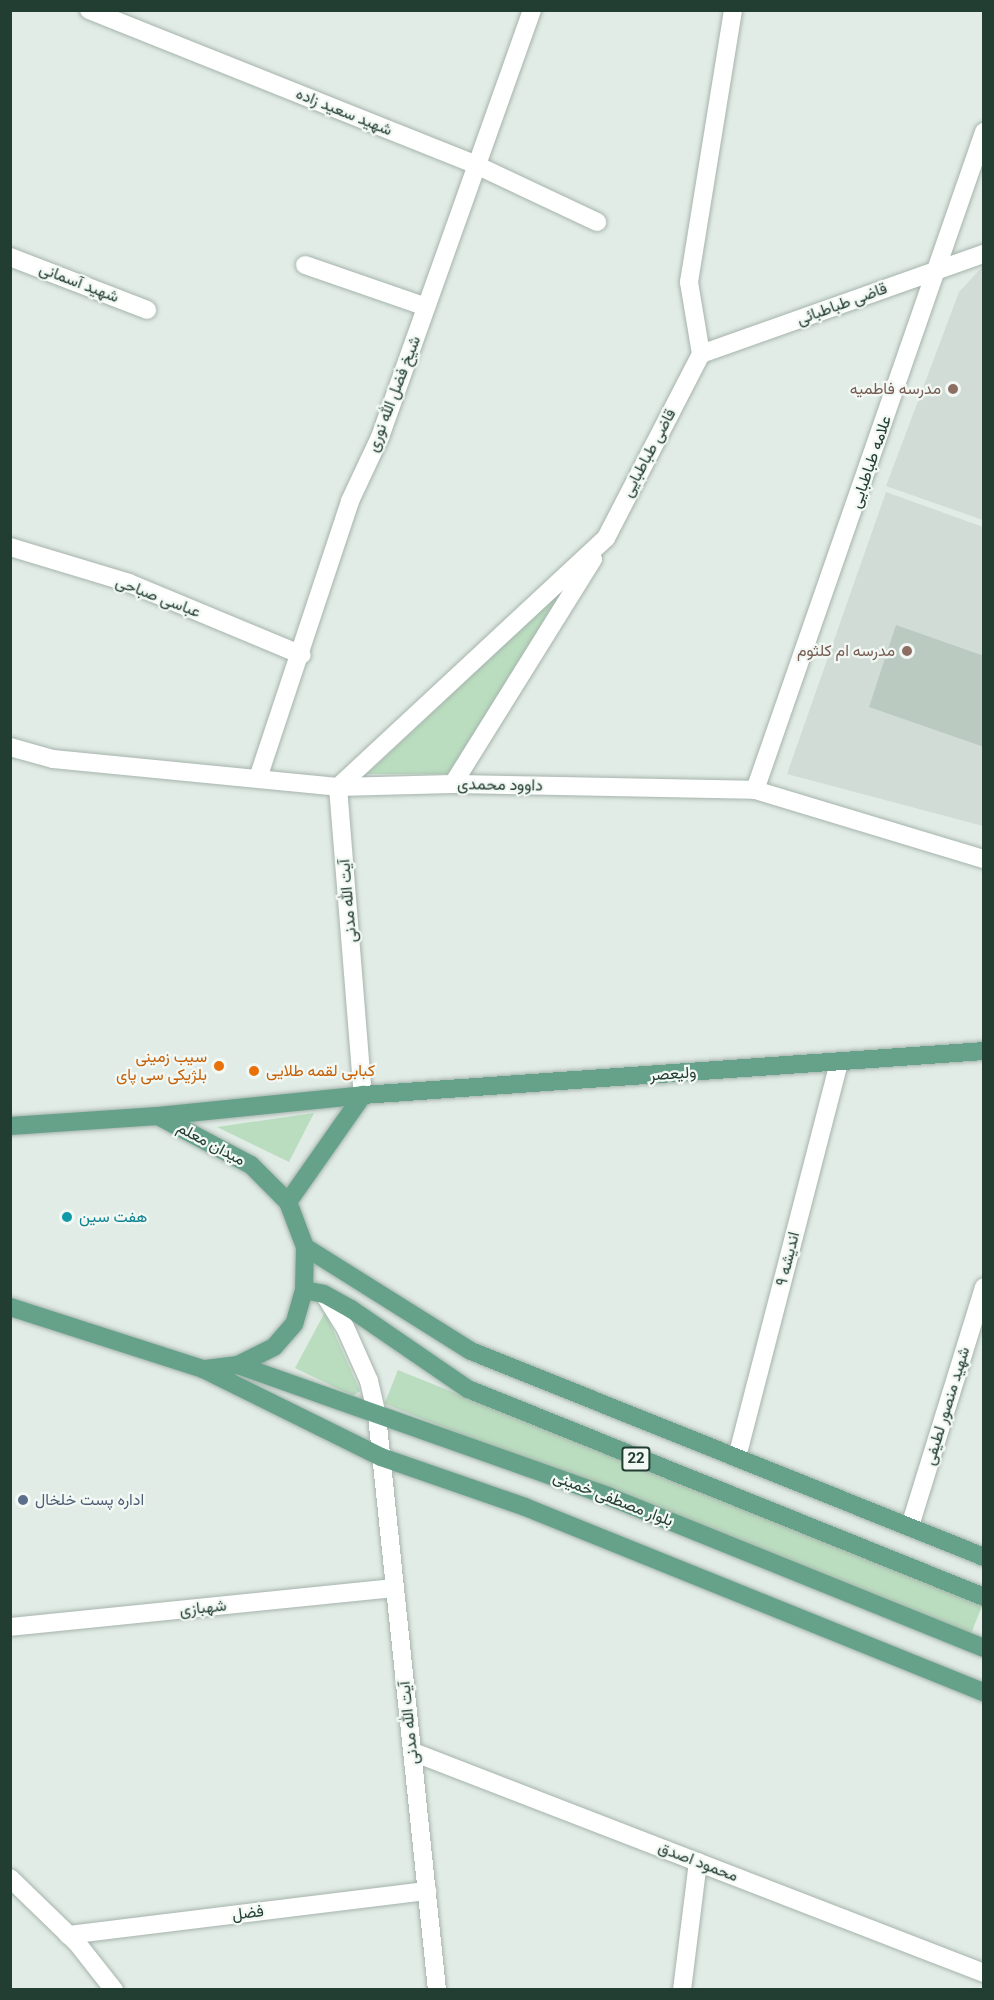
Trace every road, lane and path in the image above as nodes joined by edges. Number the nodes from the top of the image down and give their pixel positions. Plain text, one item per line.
1 (88, 10) edge
2 (532, 10) edge
3 (733, 10) edge
4 (984, 132) edge
5 (476, 165) junction
6 (597, 222) dead end
7 (984, 254) edge
8 (10, 257) edge
9 (305, 265) dead end
10 (939, 270) junction
11 (426, 307) junction
12 (147, 310) dead end
13 (701, 354) junction
14 (606, 538) junction
15 (10, 547) edge
16 (302, 655) junction
17 (10, 747) edge
18 (259, 775) junction
19 (453, 784) junction
20 (338, 787) junction
21 (755, 790) junction
22 (984, 859) edge
23 (984, 1051) edge
24 (839, 1062) junction
25 (363, 1095) junction
26 (158, 1116) junction
27 (10, 1126) edge
28 (288, 1202) junction
29 (305, 1247) junction
30 (984, 1287) edge
31 (304, 1290) junction
32 (324, 1294) junction
33 (14, 1307) edge
34 (238, 1365) junction
35 (203, 1370) junction
36 (377, 1416) junction
37 (381, 1457) junction
38 (737, 1457) junction
39 (910, 1526) junction
40 (984, 1557) edge
41 (395, 1588) junction
42 (984, 1597) edge
43 (10, 1627) edge
44 (984, 1648) edge
45 (984, 1692) edge
46 (412, 1752) junction
47 (698, 1862) junction
48 (10, 1878) edge
49 (427, 1891) junction
50 (68, 1935) junction
51 (984, 1973) edge
52 (114, 1989) edge
53 (437, 1989) edge
54 (682, 1989) edge

1 - 5 street, شهید سعید زاده
2 - 5 street, شیخ فضل الله نوری
3 - 13 street
4 - 10 street, علامه طباطبایی
5 - 6 street, شهید سعید زاده
5 - 11 street, شیخ فضل الله نوری
7 - 10 street, قاضی طباطبائی
8 - 12 street, شهید آسمانی
9 - 11 street
10 - 13 street, قاضی طباطبائی
10 - 21 street, علامه طباطبایی
11 - 16 street, شیخ فضل الله نوری
13 - 14 street, قاضی طباطبایی
14 - 19 street
14 - 20 street, قاضی طباطبایی
15 - 16 street, عباسی صباحی
16 - 18 street, شیخ فضل الله نوری
17 - 18 street, داوود محمدی
18 - 20 street, داوود محمدی
19 - 20 street, داوود محمدی
19 - 21 street, داوود محمدی
20 - 25 street, آیت الله مدنی
21 - 22 street, داوود محمدی
23 - 24 main road, ولیعصر
24 - 25 main road, ولیعصر
24 - 38 street, اندیشه ۹
25 - 26 main road, ولیعصر
25 - 28 main road
26 - 27 main road, میدان معلم
26 - 28 main road, میدان معلم
28 - 29 main road, میدان معلم
29 - 31 main road, میدان معلم
29 - 38 main road
30 - 39 street, شهید منصور لطیفی
31 - 32 main road, 22
31 - 34 main road, میدان معلم
32 - 36 street, آیت‌ الله مدنی
32 - 42 main road, 22
33 - 35 main road, میدان معلم
34 - 35 main road, میدان معلم
34 - 36 main road, بلوار مصطفی خمینی
35 - 37 main road
36 - 37 street, آیت‌ الله مدنی
36 - 44 main road, بلوار مصطفی خمینی
37 - 41 street, آیت‌ الله مدنی
37 - 45 main road
38 - 39 main road
39 - 40 main road
41 - 43 street, شهبازی
41 - 46 street, آیت‌ الله مدنی
46 - 47 street, محمود اصدق
46 - 49 street, آیت‌ الله مدنی
47 - 51 street, محمود اصدق
47 - 54 street
48 - 50 street
49 - 50 street, فضل
49 - 53 street, آیت‌ الله مدنی
50 - 52 street

